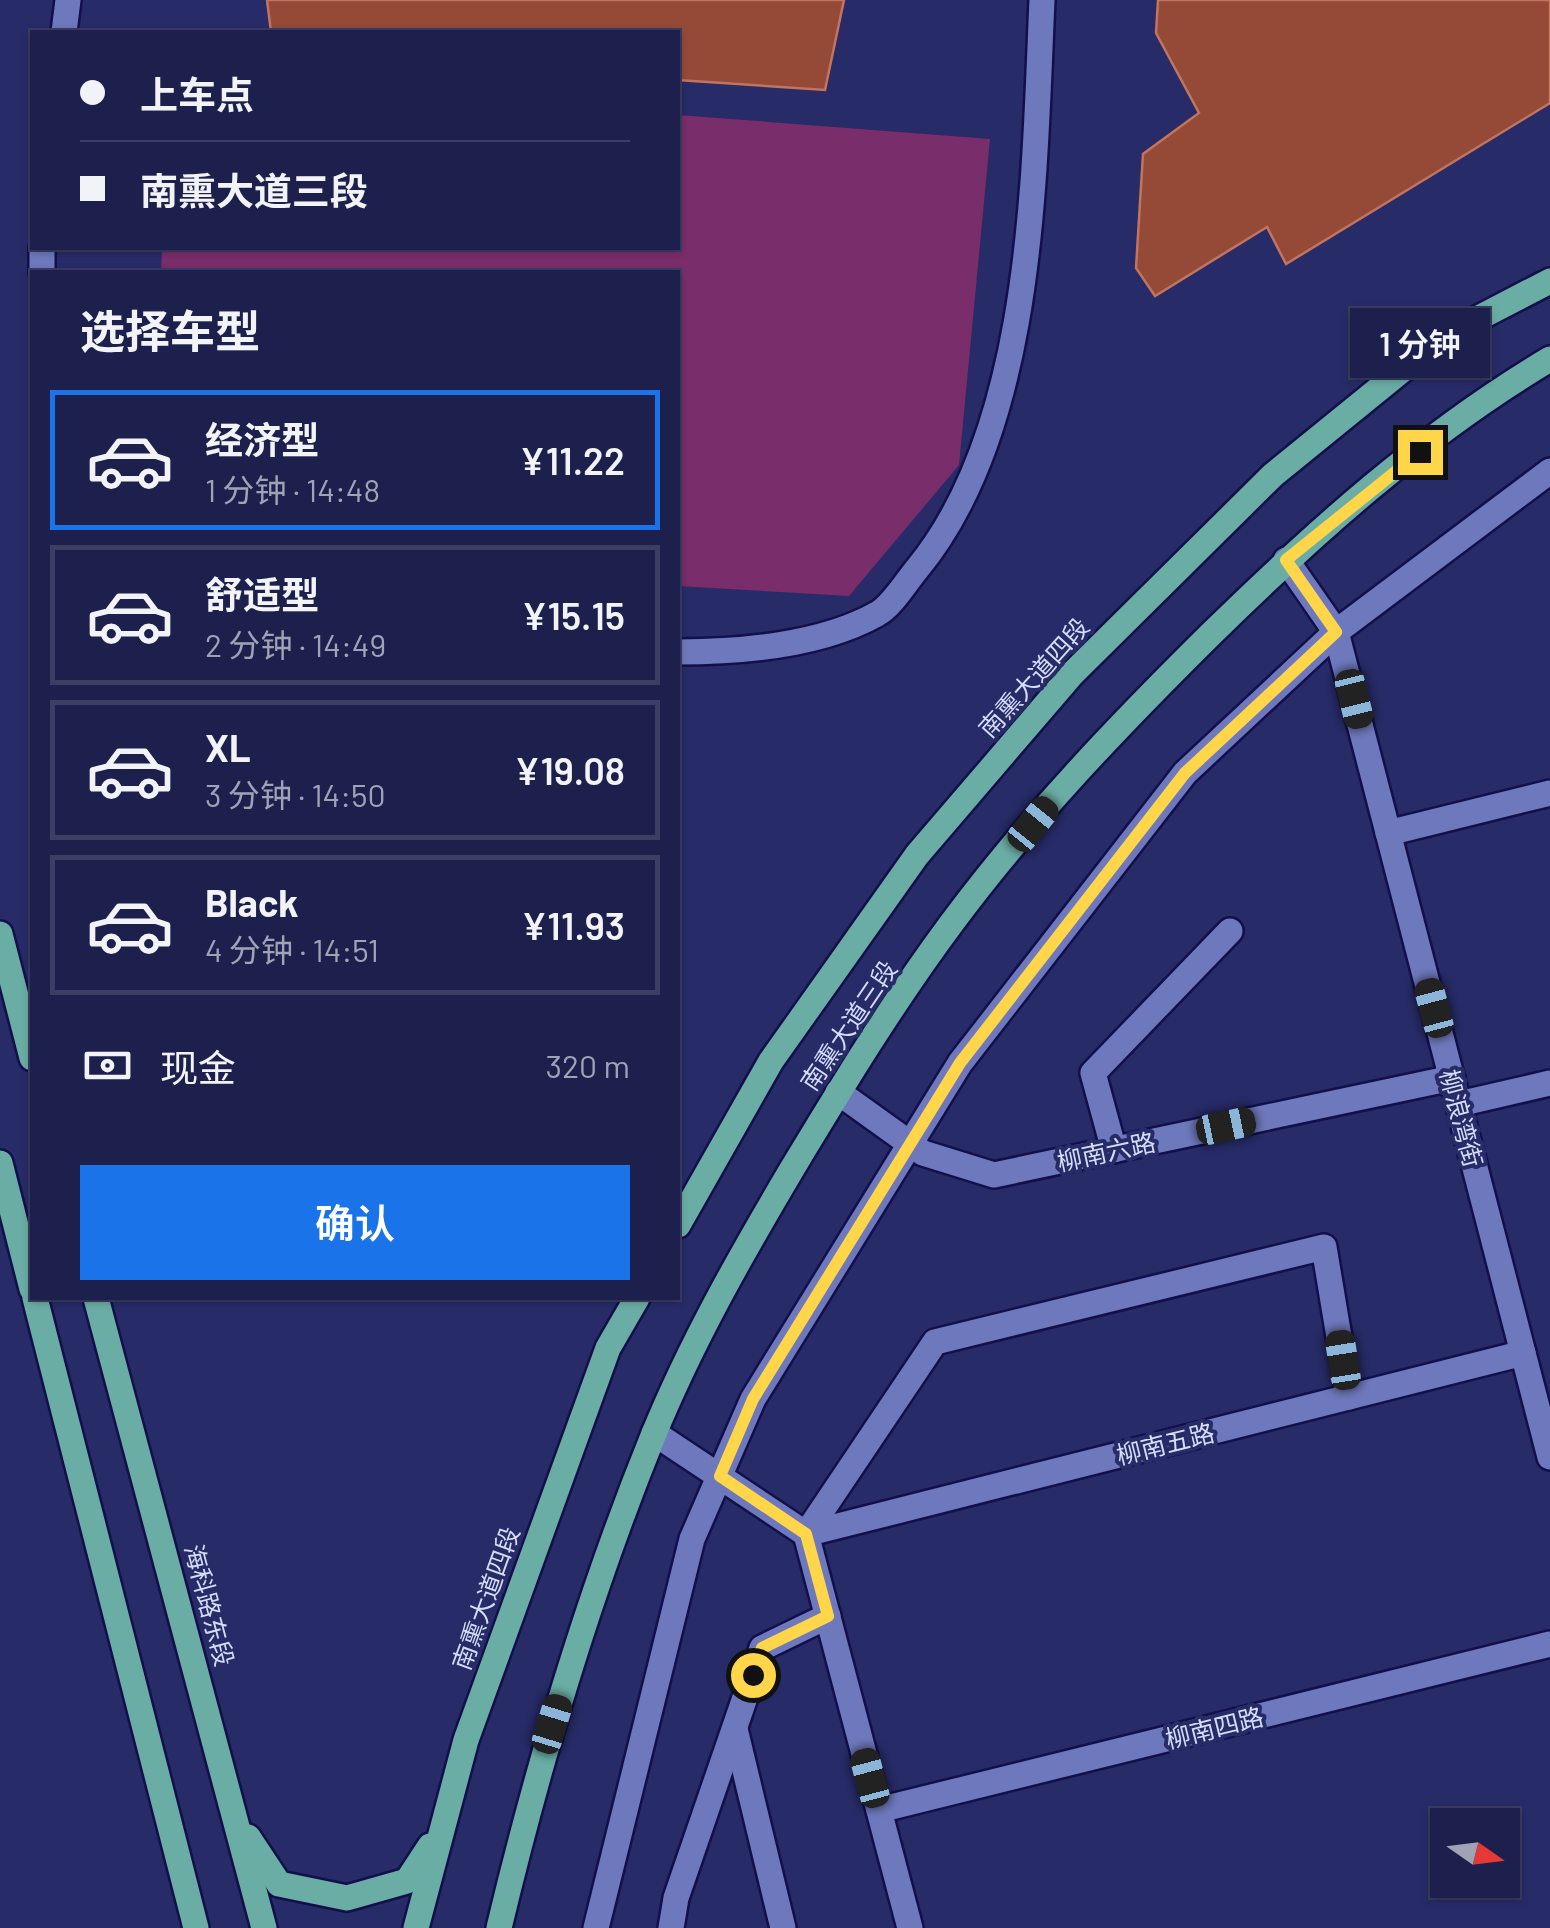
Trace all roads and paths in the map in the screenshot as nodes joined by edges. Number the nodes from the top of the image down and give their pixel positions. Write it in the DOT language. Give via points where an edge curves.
graph roads {
  1 [pos="68,0"];
  2 [pos="1042,0"];
  3 [pos="64,30"];
  4 [pos="1550,281"];
  5 [pos="1550,359"];
  6 [pos="1550,471"];
  7 [pos="1286,560"];
  8 [pos="1336,632"];
  9 [pos="680,652"];
  10 [pos="1550,793"];
  11 [pos="1388,832"];
  12 [pos="1230,931"];
  13 [pos="0,934"];
  14 [pos="30,1050"];
  15 [pos="1452,1078"];
  16 [pos="1550,1083"];
  17 [pos="838,1092"];
  18 [pos="1459,1104"];
  19 [pos="910,1144"];
  20 [pos="1114,1150"];
  21 [pos="0,1162"];
  22 [pos="680,1221"];
  23 [pos="30,1282"];
  24 [pos="35,1300"];
  25 [pos="97,1300"];
  26 [pos="636,1300"];
  27 [pos="1523,1353"];
  28 [pos="1541,1385"];
  29 [pos="1349,1397"];
  30 [pos="654,1433"];
  31 [pos="1550,1457"];
  32 [pos="720,1476"];
  33 [pos="806,1534"];
  34 [pos="828,1616"];
  35 [pos="1550,1644"];
  36 [pos="734,1728"];
  37 [pos="878,1810"];
  38 [pos="236,1820"];
  39 [pos="442,1829"];
  40 [pos="196,1928"];
  41 [pos="264,1928"];
  42 [pos="416,1928"];
  43 [pos="499,1928"];
  44 [pos="596,1928"];
  45 [pos="671,1928"];
  46 [pos="783,1928"];
  47 [pos="910,1928"];
  1 -- 3 [label="street"];
  2 -- 9 [label="street" via="1031,232 991,434 945,535 880,614 776,648"];
  4 -- 22 [label="main road, 南熏大道四段" via="1444,336 1273,475 1072,674 916,854 770,1060"];
  5 -- 7 [label="main road, 南熏大道三段" via="1504,386"];
  6 -- 8 [label="street"];
  7 -- 8 [label="street, 柳浪湾街"];
  7 -- 17 [label="main road, 南熏大道三段" via="1054,799 951,924"];
  8 -- 11 [label="street, 柳浪湾街"];
  8 -- 19 [label="street" via="1185,773 960,1063"];
  10 -- 11 [label="street"];
  11 -- 15 [label="street, 柳浪湾街"];
  12 -- 20 [label="street" via="1093,1073"];
  13 -- 14 [label="main road"];
  15 -- 18 [label="street, 柳浪湾街"];
  15 -- 20 [label="street, 柳南六路"];
  16 -- 18 [label="street"];
  17 -- 19 [label="street, 柳南六路"];
  17 -- 30 [label="main road, 南熏大道三段" via="727,1278"];
  18 -- 27 [label="street, 柳浪湾街"];
  19 -- 20 [label="street, 柳南六路" via="994,1175"];
  19 -- 32 [label="street" via="753,1399"];
  21 -- 23 [label="main road"];
  24 -- 40 [label="main road"];
  25 -- 38 [label="main road, 海科路东段"];
  26 -- 39 [label="main road, 南熏大道四段" via="608,1348 466,1740"];
  27 -- 28 [label="street, 柳浪湾街"];
  27 -- 29 [label="street, 柳南五路"];
  28 -- 31 [label="street, 柳浪湾街"];
  29 -- 33 [label="street, 柳南五路"];
  29 -- 33 [label="street" via="1324,1247 934,1342"];
  30 -- 32 [label="street"];
  30 -- 43 [label="main road, 南熏大道三段" via="575,1650"];
  32 -- 33 [label="street"];
  32 -- 44 [label="street" via="692,1539"];
  33 -- 34 [label="street"];
  34 -- 36 [label="street" via="762,1648"];
  34 -- 37 [label="street"];
  35 -- 37 [label="street, 柳南四路"];
  36 -- 45 [label="street"];
  36 -- 46 [label="street"];
  37 -- 47 [label="street"];
  38 -- 39 [label="main road" via="279,1884 347,1898 407,1881"];
  38 -- 41 [label="main road, 海科路东段"];
  39 -- 42 [label="main road, 南熏大道四段"];
}
